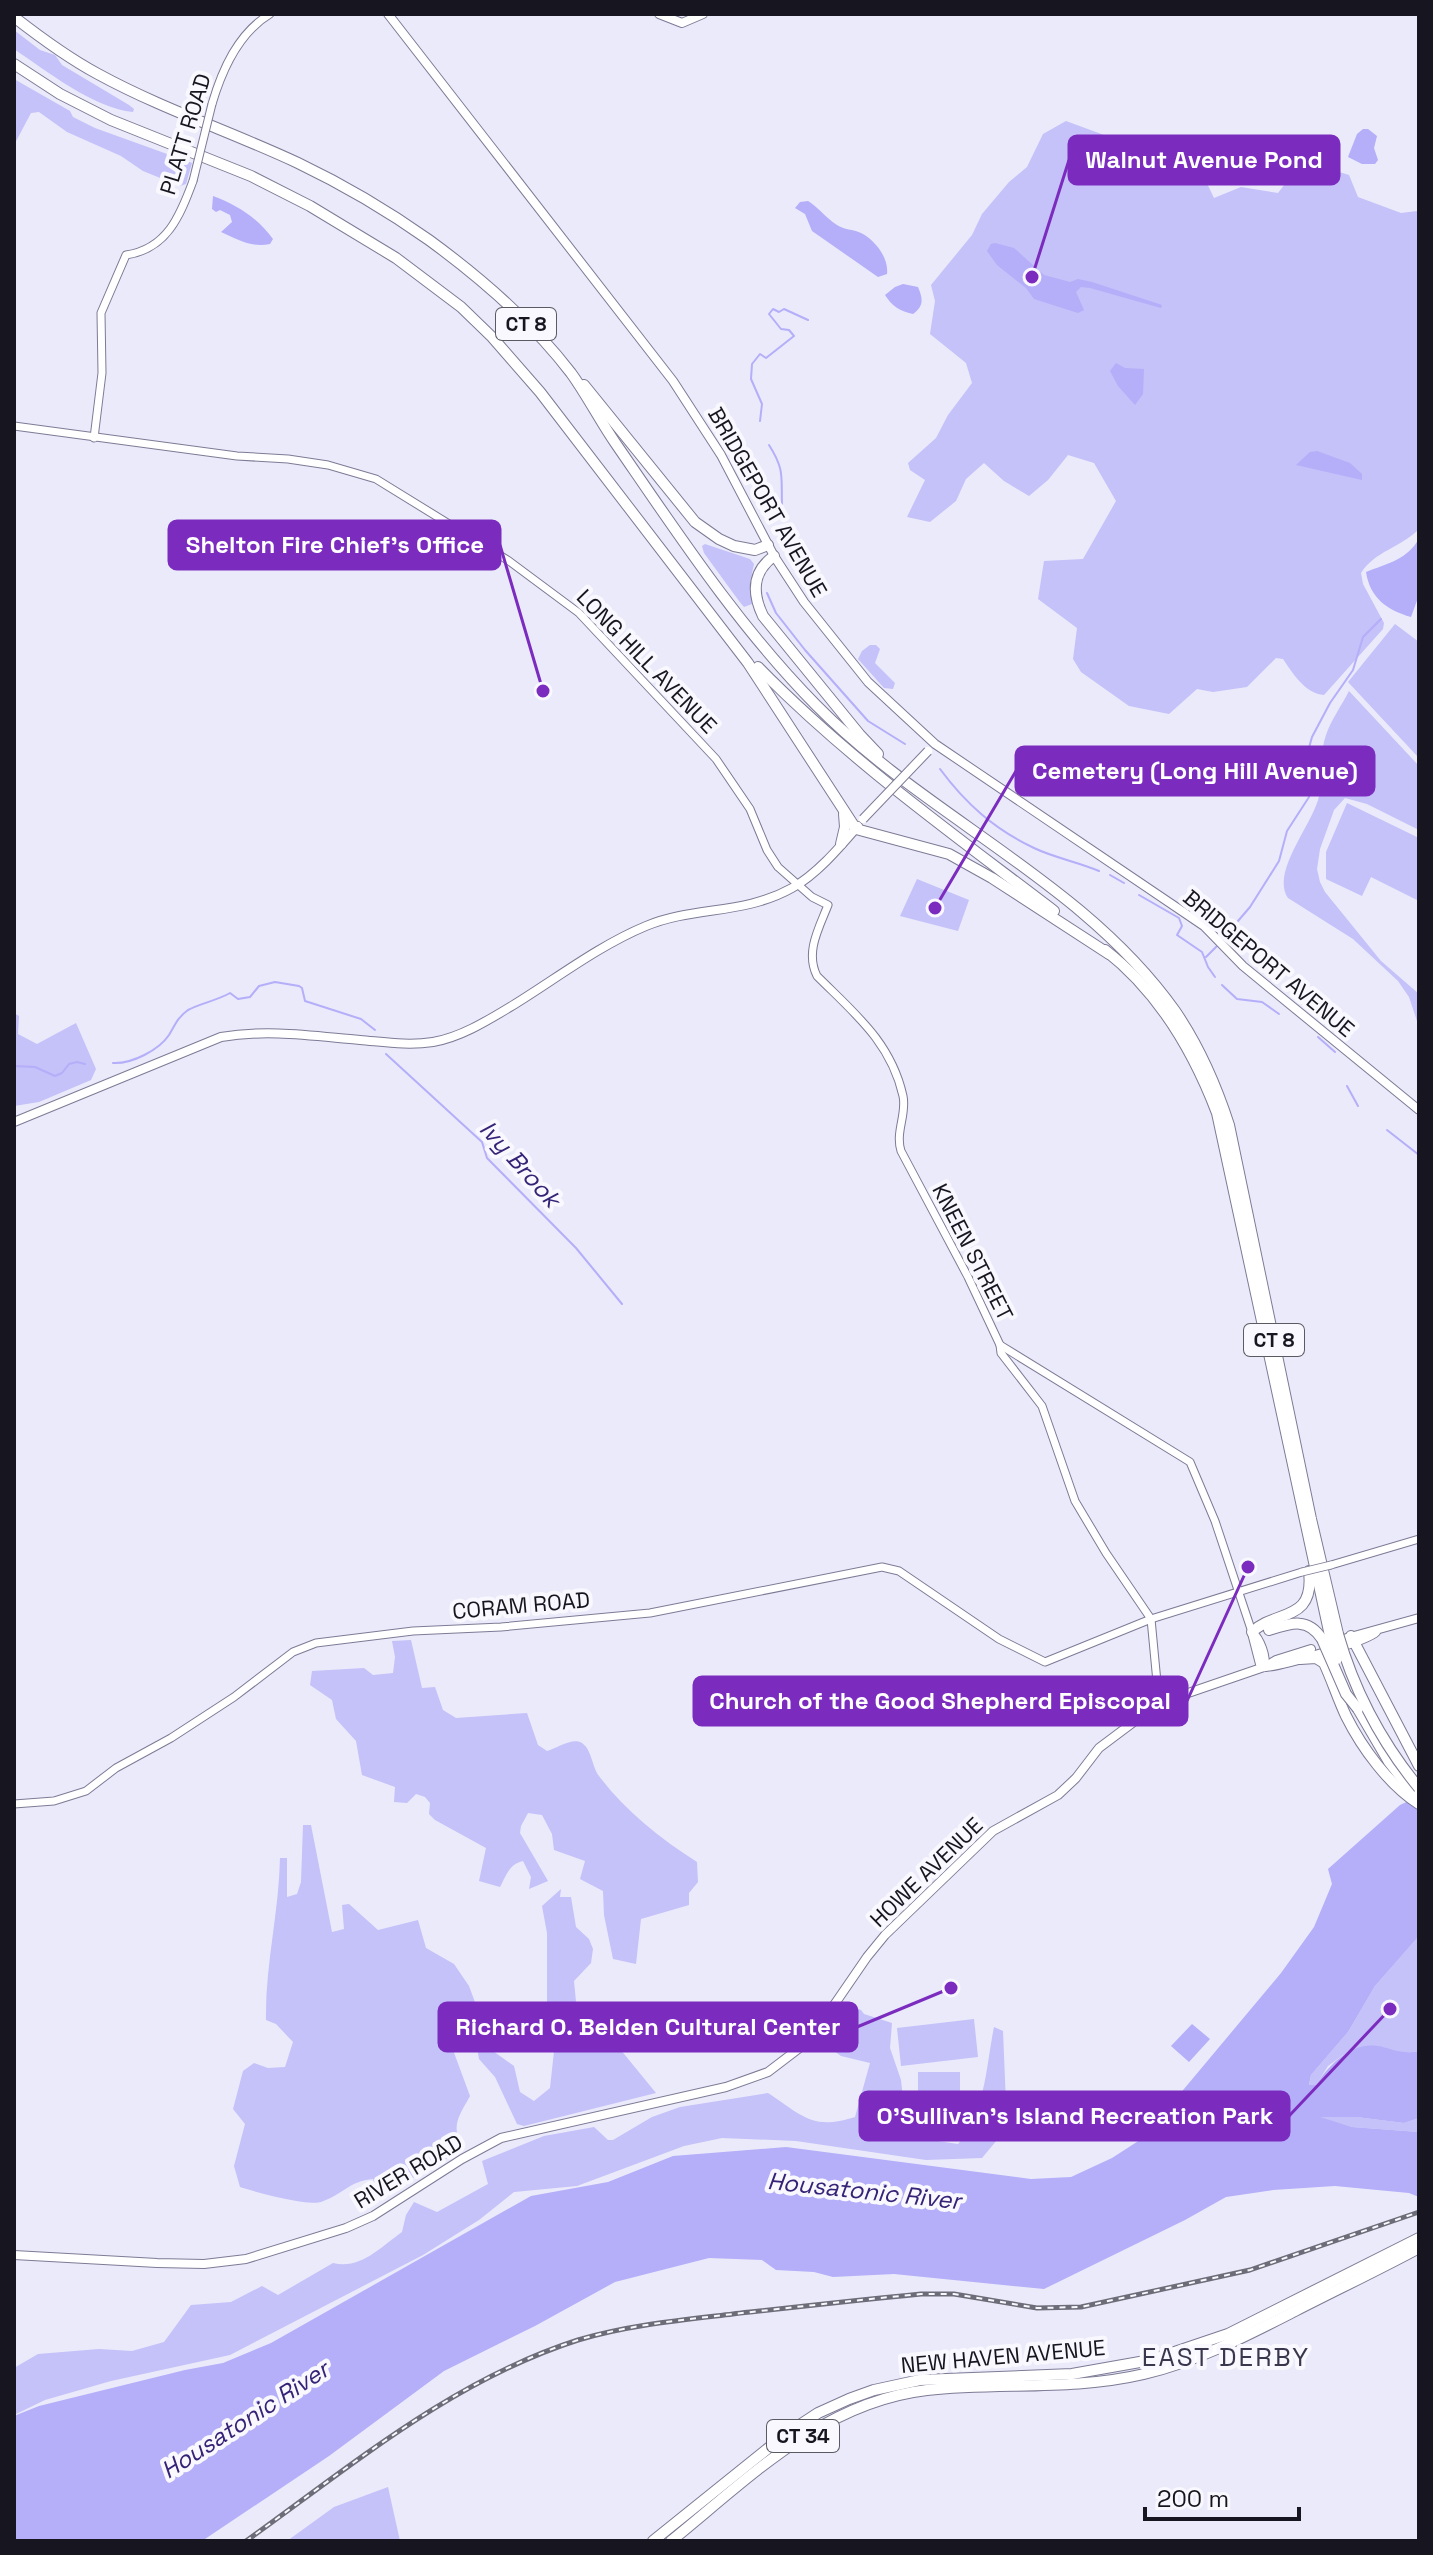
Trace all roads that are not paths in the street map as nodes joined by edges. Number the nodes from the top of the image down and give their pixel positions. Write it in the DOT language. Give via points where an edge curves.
graph roads {
  1 [pos="270,14"];
  2 [pos="388,14"];
  3 [pos="659,14"];
  4 [pos="703,14"];
  5 [pos="14,17"];
  6 [pos="14,64"];
  7 [pos="573,376"];
  8 [pos="14,426"];
  9 [pos="94,438"];
  10 [pos="768,545"];
  11 [pos="774,556"];
  12 [pos="718,625"];
  13 [pos="932,747"];
  14 [pos="909,783"];
  15 [pos="842,808"];
  16 [pos="856,829"];
  17 [pos="841,844"];
  18 [pos="797,885"];
  19 [pos="828,905"];
  20 [pos="1109,954"];
  21 [pos="1184,1034"];
  22 [pos="1195,1053"];
  23 [pos="1419,1110"];
  24 [pos="14,1122"];
  25 [pos="1000,1345"];
  26 [pos="1303,1521"];
  27 [pos="1419,1539"];
  28 [pos="1238,1593"];
  29 [pos="1419,1618"];
  30 [pos="1151,1619"];
  31 [pos="1252,1632"];
  32 [pos="1330,1636"];
  33 [pos="1354,1639"];
  34 [pos="1300,1659"];
  35 [pos="1264,1667"];
  36 [pos="1159,1703"];
  37 [pos="1419,1766"];
  38 [pos="1419,1788"];
  39 [pos="1419,1802"];
  40 [pos="14,1804"];
  41 [pos="768,2072"];
  42 [pos="1419,2238"];
  43 [pos="1419,2248"];
  44 [pos="14,2255"];
  45 [pos="1385,2261"];
  46 [pos="962,2383"];
  47 [pos="653,2541"];
  48 [pos="671,2541"];
  1 -- 9 [label="street, PLATT ROAD, bridge" via="235,49 220,79 193,181 170,229 150,248 126,255 105,300"];
  2 -- 10 [label="main road, BRIDGEPORT AVENUE" via="673,381 721,455"];
  3 -- 4 [label="main road" via="682,23"];
  5 -- 7 [label="highway, CT 8" via="96,73 296,162 384,210 480,280"];
  6 -- 12 [label="highway, CT 8" via="111,120 251,176 310,206 441,290 532,383"];
  7 -- 10 [label="highway" via="695,522 734,546 755,550"];
  7 -- 14 [label="highway, CT 8" via="684,544 783,671 858,745"];
  8 -- 9 [label="street, LONG HILL AVENUE"];
  9 -- 18 [label="street, LONG HILL AVENUE" via="328,465 376,479 489,548 579,613 716,759 750,809 767,850"];
  10 -- 11 [label="main road, BRIDGEPORT AVENUE"];
  11 -- 13 [label="main road, BRIDGEPORT AVENUE" via="848,659"];
  11 -- 14 [label="highway" via="755,585 763,616 860,735"];
  12 -- 15 [label="highway"];
  12 -- 20 [label="highway, CT 8" via="788,699 866,767"];
  13 -- 16 [label="main road, bridge"];
  13 -- 23 [label="main road, BRIDGEPORT AVENUE" via="1204,926 1243,966"];
  14 -- 21 [label="highway, CT 8" via="1049,887 1120,948 1151,981"];
  15 -- 16 [label="highway"];
  15 -- 17 [label="highway"];
  16 -- 17 [label="main road"];
  16 -- 20 [label="highway" via="949,854"];
  17 -- 18 [label="main road"];
  18 -- 19 [label="street, LONG HILL AVENUE"];
  18 -- 24 [label="main road" via="758,904 649,925 476,1027 435,1041 389,1043 276,1032 221,1037"];
  19 -- 25 [label="street, KNEEN STREET" via="813,945 813,966 879,1038 903,1096 901,1151"];
  20 -- 21 [label="highway, CT 8"];
  21 -- 22 [label="highway, CT 8"];
  22 -- 26 [label="highway, CT 8" via="1228,1155"];
  22 -- 32 [label="highway, CT 8" via="1217,1090 1229,1125 1311,1519"];
  25 -- 28 [label="street, KNEEN STREET" via="1190,1462"];
  25 -- 30 [label="street" via="1048,1416 1075,1501"];
  26 -- 31 [label="highway" via="1307,1596 1289,1616"];
  26 -- 32 [label="highway, CT 8"];
  27 -- 28 [label="street, bridge"];
  28 -- 30 [label="street"];
  28 -- 31 [label="street, KNEEN STREET"];
  29 -- 33 [label="main road, HOWE AVENUE"];
  30 -- 36 [label="street"];
  30 -- 40 [label="street, CORAM ROAD" via="1045,1662 999,1639 899,1571 882,1567 650,1613 352,1637 293,1652 234,1697 86,1791 54,1801"];
  31 -- 32 [label="highway" via="1301,1623"];
  31 -- 35 [label="main road, KNEEN STREET"];
  32 -- 38 [label="highway, CT 8, bridge" via="1393,1754"];
  32 -- 39 [label="highway, bridge" via="1346,1694"];
  33 -- 34 [label="main road, HOWE AVENUE"];
  33 -- 35 [label="main road, HOWE AVENUE"];
  33 -- 37 [label="highway"];
  34 -- 35 [label="main road, HOWE AVENUE"];
  34 -- 39 [label="highway" via="1324,1663 1359,1738 1404,1794"];
  35 -- 36 [label="main road, HOWE AVENUE"];
  36 -- 41 [label="main road, HOWE AVENUE" via="1099,1748 1058,1795 993,1831 969,1853 885,1935 810,2040"];
  41 -- 44 [label="main road, RIVER ROAD" via="726,2087 501,2138 373,2216 246,2259 204,2264"];
  42 -- 45 [label="highway, CT 34"];
  43 -- 45 [label="highway, CT 34"];
  45 -- 46 [label="highway, NEW HAVEN AVENUE / CT 34" via="1179,2352 1072,2374"];
  46 -- 47 [label="highway, NEW HAVEN AVENUE / CT 34" via="895,2384 825,2409"];
  46 -- 48 [label="highway, NEW HAVEN AVENUE / CT 34" via="886,2398 823,2423"];
}
